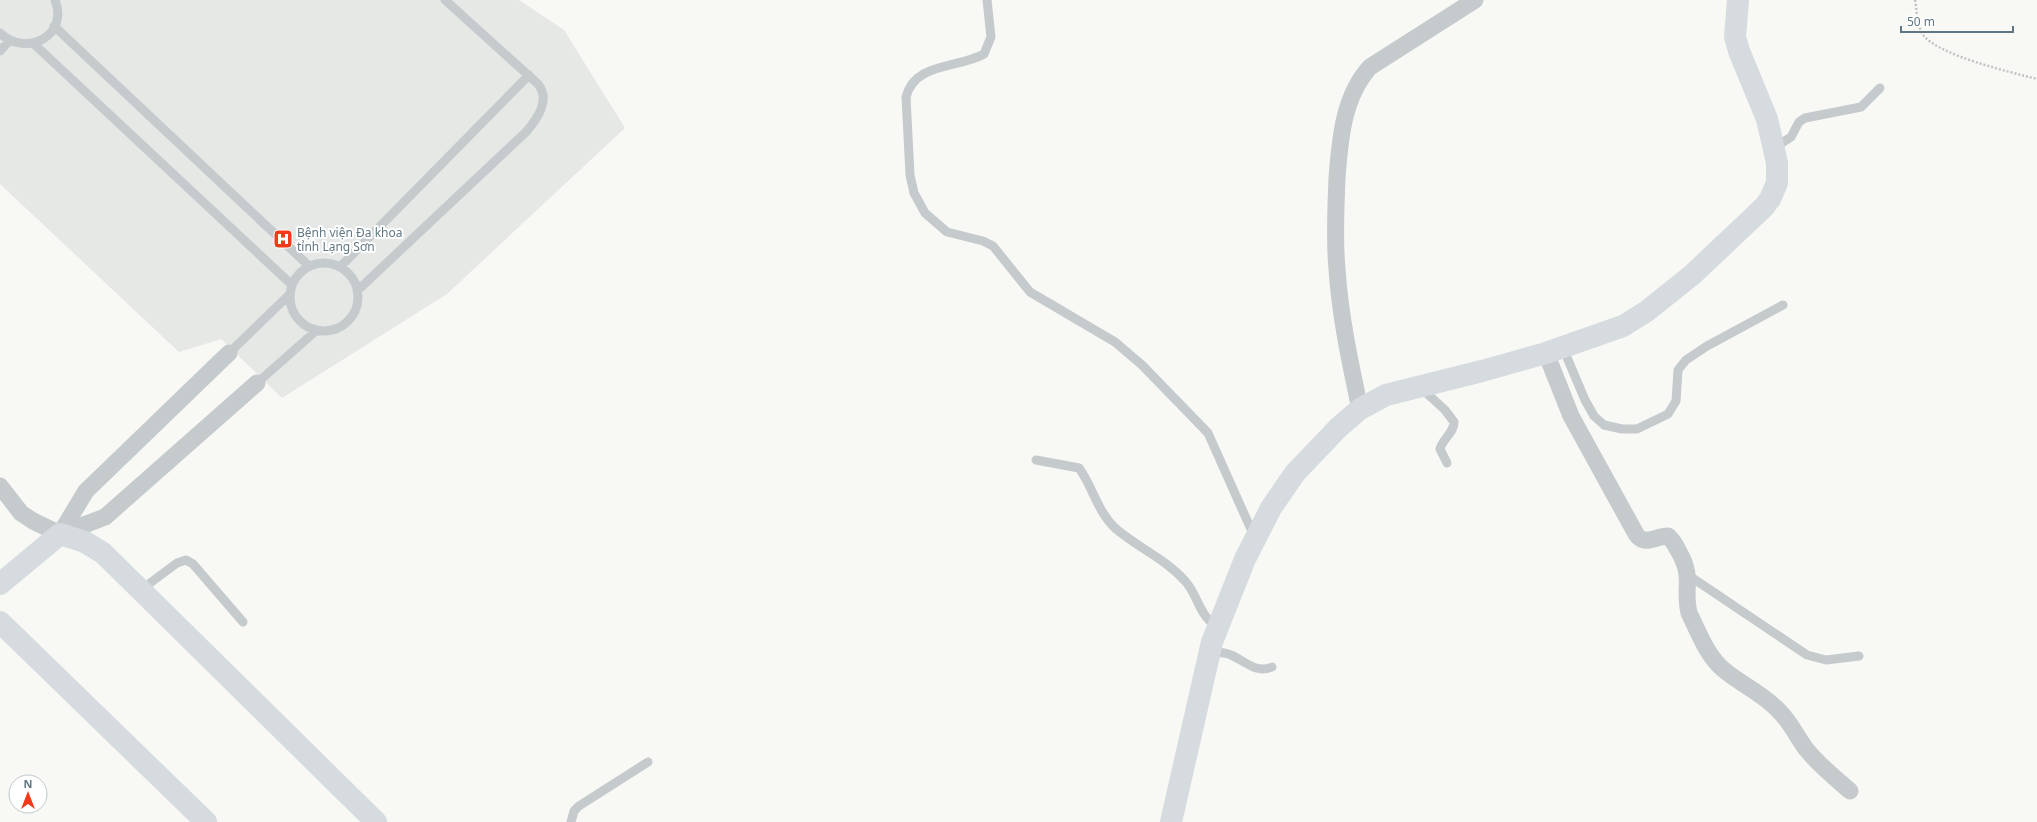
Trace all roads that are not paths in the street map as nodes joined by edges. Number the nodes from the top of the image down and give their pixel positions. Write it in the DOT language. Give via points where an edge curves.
graph roads {
  1 [pos="55,0"];
  2 [pos="445,0"];
  3 [pos="987,0"];
  4 [pos="1475,0"];
  5 [pos="1738,0"];
  6 [pos="54,26"];
  7 [pos="0,33"];
  8 [pos="9,41"];
  9 [pos="34,44"];
  10 [pos="0,51"];
  11 [pos="528,75"];
  12 [pos="1880,88"];
  13 [pos="1774,148"];
  14 [pos="309,266"];
  15 [pos="340,267"];
  16 [pos="292,285"];
  17 [pos="358,290"];
  18 [pos="289,295"];
  19 [pos="1783,305"];
  20 [pos="316,330"];
  21 [pos="1554,351"];
  22 [pos="229,353"];
  23 [pos="257,383"];
  24 [pos="1419,386"];
  25 [pos="1360,409"];
  26 [pos="1036,460"];
  27 [pos="1447,463"];
  28 [pos="0,486"];
  29 [pos="60,534"];
  30 [pos="1255,537"];
  31 [pos="1688,576"];
  32 [pos="0,584"];
  33 [pos="142,589"];
  34 [pos="0,622"];
  35 [pos="243,622"];
  36 [pos="1216,627"];
  37 [pos="1209,652"];
  38 [pos="1859,656"];
  39 [pos="1272,667"];
  40 [pos="648,762"];
  41 [pos="1850,791"];
  42 [pos="206,822"];
  43 [pos="376,822"];
  44 [pos="571,822"];
  45 [pos="1171,822"];
  1 -- 6 [label="lane" via="57,10"];
  2 -- 11 [label="lane"];
  3 -- 30 [label="lane" via="991,37 984,54 920,75 908,89 906,98 910,175 918,203 936,224 947,232 993,246 1030,292 1115,342 1142,364 1208,433"];
  4 -- 25 [label="street" via="1370,67 1347,106 1338,165 1336,268"];
  5 -- 13 [label="main road" via="1735,37 1767,119"];
  6 -- 9 [label="lane" via="46,37"];
  6 -- 14 [label="lane"];
  7 -- 8 [label="lane"];
  8 -- 9 [label="lane"];
  8 -- 10 [label="lane"];
  9 -- 16 [label="lane"];
  11 -- 15 [label="lane"];
  11 -- 17 [label="lane" via="544,94 540,111 532,126"];
  12 -- 13 [label="lane" via="1861,107 1805,118 1799,122 1791,137"];
  13 -- 21 [label="main road" via="1778,175 1774,191 1764,207 1692,275 1647,311 1611,331"];
  14 -- 15 [label="lane" via="325,262"];
  14 -- 16 [label="lane"];
  15 -- 17 [label="lane" via="348,273"];
  16 -- 18 [label="lane"];
  17 -- 20 [label="lane" via="356,309 351,318 336,329"];
  18 -- 20 [label="lane" via="294,313 300,321"];
  18 -- 22 [label="lane"];
  19 -- 21 [label="lane" via="1686,360 1678,370 1676,401 1668,414 1637,428 1604,425 1594,416"];
  20 -- 23 [label="lane"];
  21 -- 24 [label="main road" via="1482,372"];
  21 -- 31 [label="street" via="1571,416 1636,534 1645,542 1663,536 1672,540 1687,567"];
  22 -- 29 [label="street" via="86,491"];
  23 -- 29 [label="street" via="105,517"];
  24 -- 25 [label="main road" via="1386,394"];
  24 -- 27 [label="lane" via="1454,422 1454,428 1440,449"];
  25 -- 30 [label="main road" via="1295,473"];
  26 -- 36 [label="lane" via="1079,468 1108,520 1176,572 1195,594 1204,617"];
  28 -- 29 [label="street" via="21,513"];
  29 -- 32 [label="main road"];
  29 -- 33 [label="main road" via="85,542 103,553"];
  30 -- 36 [label="main road"];
  31 -- 38 [label="lane" via="1807,655 1826,660"];
  31 -- 41 [label="street" via="1689,613 1712,658 1725,671 1779,710 1816,761"];
  33 -- 35 [label="lane" via="177,563 186,560 218,591"];
  33 -- 43 [label="main road"];
  34 -- 42 [label="main road"];
  36 -- 37 [label="main road"];
  37 -- 39 [label="lane" via="1226,653 1261,669"];
  37 -- 45 [label="main road"];
  40 -- 44 [label="lane" via="579,806 574,811"];
}
